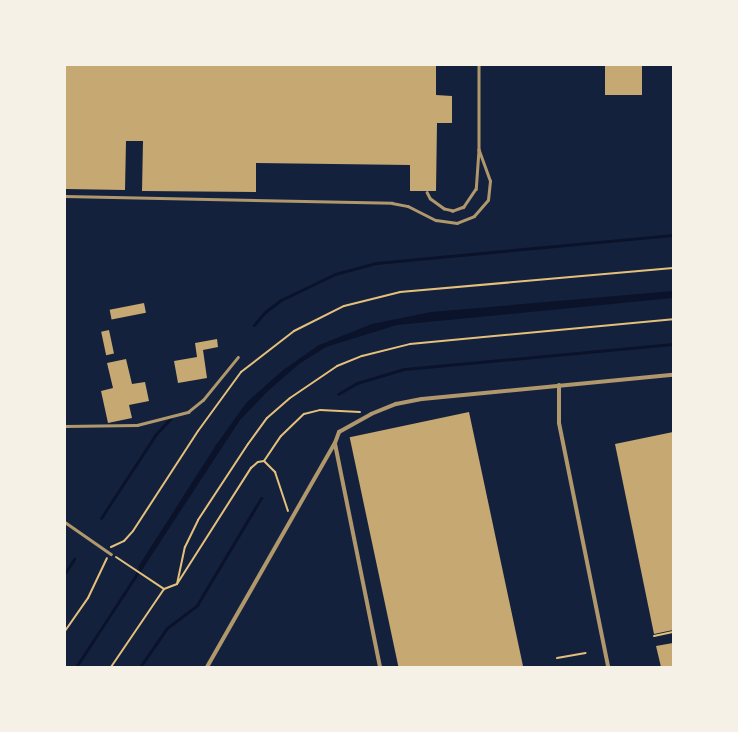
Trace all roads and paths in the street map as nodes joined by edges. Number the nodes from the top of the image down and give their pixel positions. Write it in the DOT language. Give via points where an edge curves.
graph roads {
  1 [pos="479,65"];
  2 [pos="479,150"];
  3 [pos="428,193"];
  4 [pos="65,196"];
  5 [pos="673,268"];
  6 [pos="673,319"];
  7 [pos="238,357"];
  8 [pos="673,375"];
  9 [pos="559,385"];
  10 [pos="371,414"];
  11 [pos="65,426"];
  12 [pos="335,443"];
  13 [pos="264,460"];
  14 [pos="292,521"];
  15 [pos="65,522"];
  16 [pos="108,551"];
  17 [pos="111,554"];
  18 [pos="177,584"];
  19 [pos="164,589"];
  20 [pos="65,632"];
  21 [pos="673,632"];
  22 [pos="654,636"];
  23 [pos="586,653"];
  24 [pos="557,658"];
  25 [pos="111,667"];
  26 [pos="207,667"];
  27 [pos="380,667"];
  28 [pos="608,667"];
  1 -- 2 [label="lane"];
  2 -- 3 [label="lane" via="476,189 464,207 453,211 444,209 430,200"];
  2 -- 4 [label="lane" via="490,181 488,200 474,216 457,223 436,220 408,206 392,203"];
  5 -- 16 [label="path" via="400,292 344,306 294,331 241,372 198,431 133,531 124,541"];
  6 -- 18 [label="path" via="410,344 362,356 338,366 290,398 267,418 198,520 185,547"];
  7 -- 11 [label="lane" via="203,400 188,412 137,425"];
  8 -- 9 [label="street"];
  9 -- 10 [label="street" via="422,399 396,404"];
  9 -- 28 [label="street" via="559,423"];
  10 -- 12 [label="street" via="342,429"];
  10 -- 13 [label="path" via="320,410 304,414 276,442"];
  12 -- 14 [label="street"];
  12 -- 27 [label="street"];
  13 -- 14 [label="path" via="275,472"];
  13 -- 18 [label="path" via="251,468"];
  14 -- 26 [label="street"];
  15 -- 16 [label="lane"];
  16 -- 17 [label="lane"];
  16 -- 20 [label="path" via="88,598"];
  17 -- 19 [label="path"];
  18 -- 19 [label="path"];
  19 -- 25 [label="path"];
  21 -- 22 [label="path"];
  23 -- 24 [label="path"];
}
